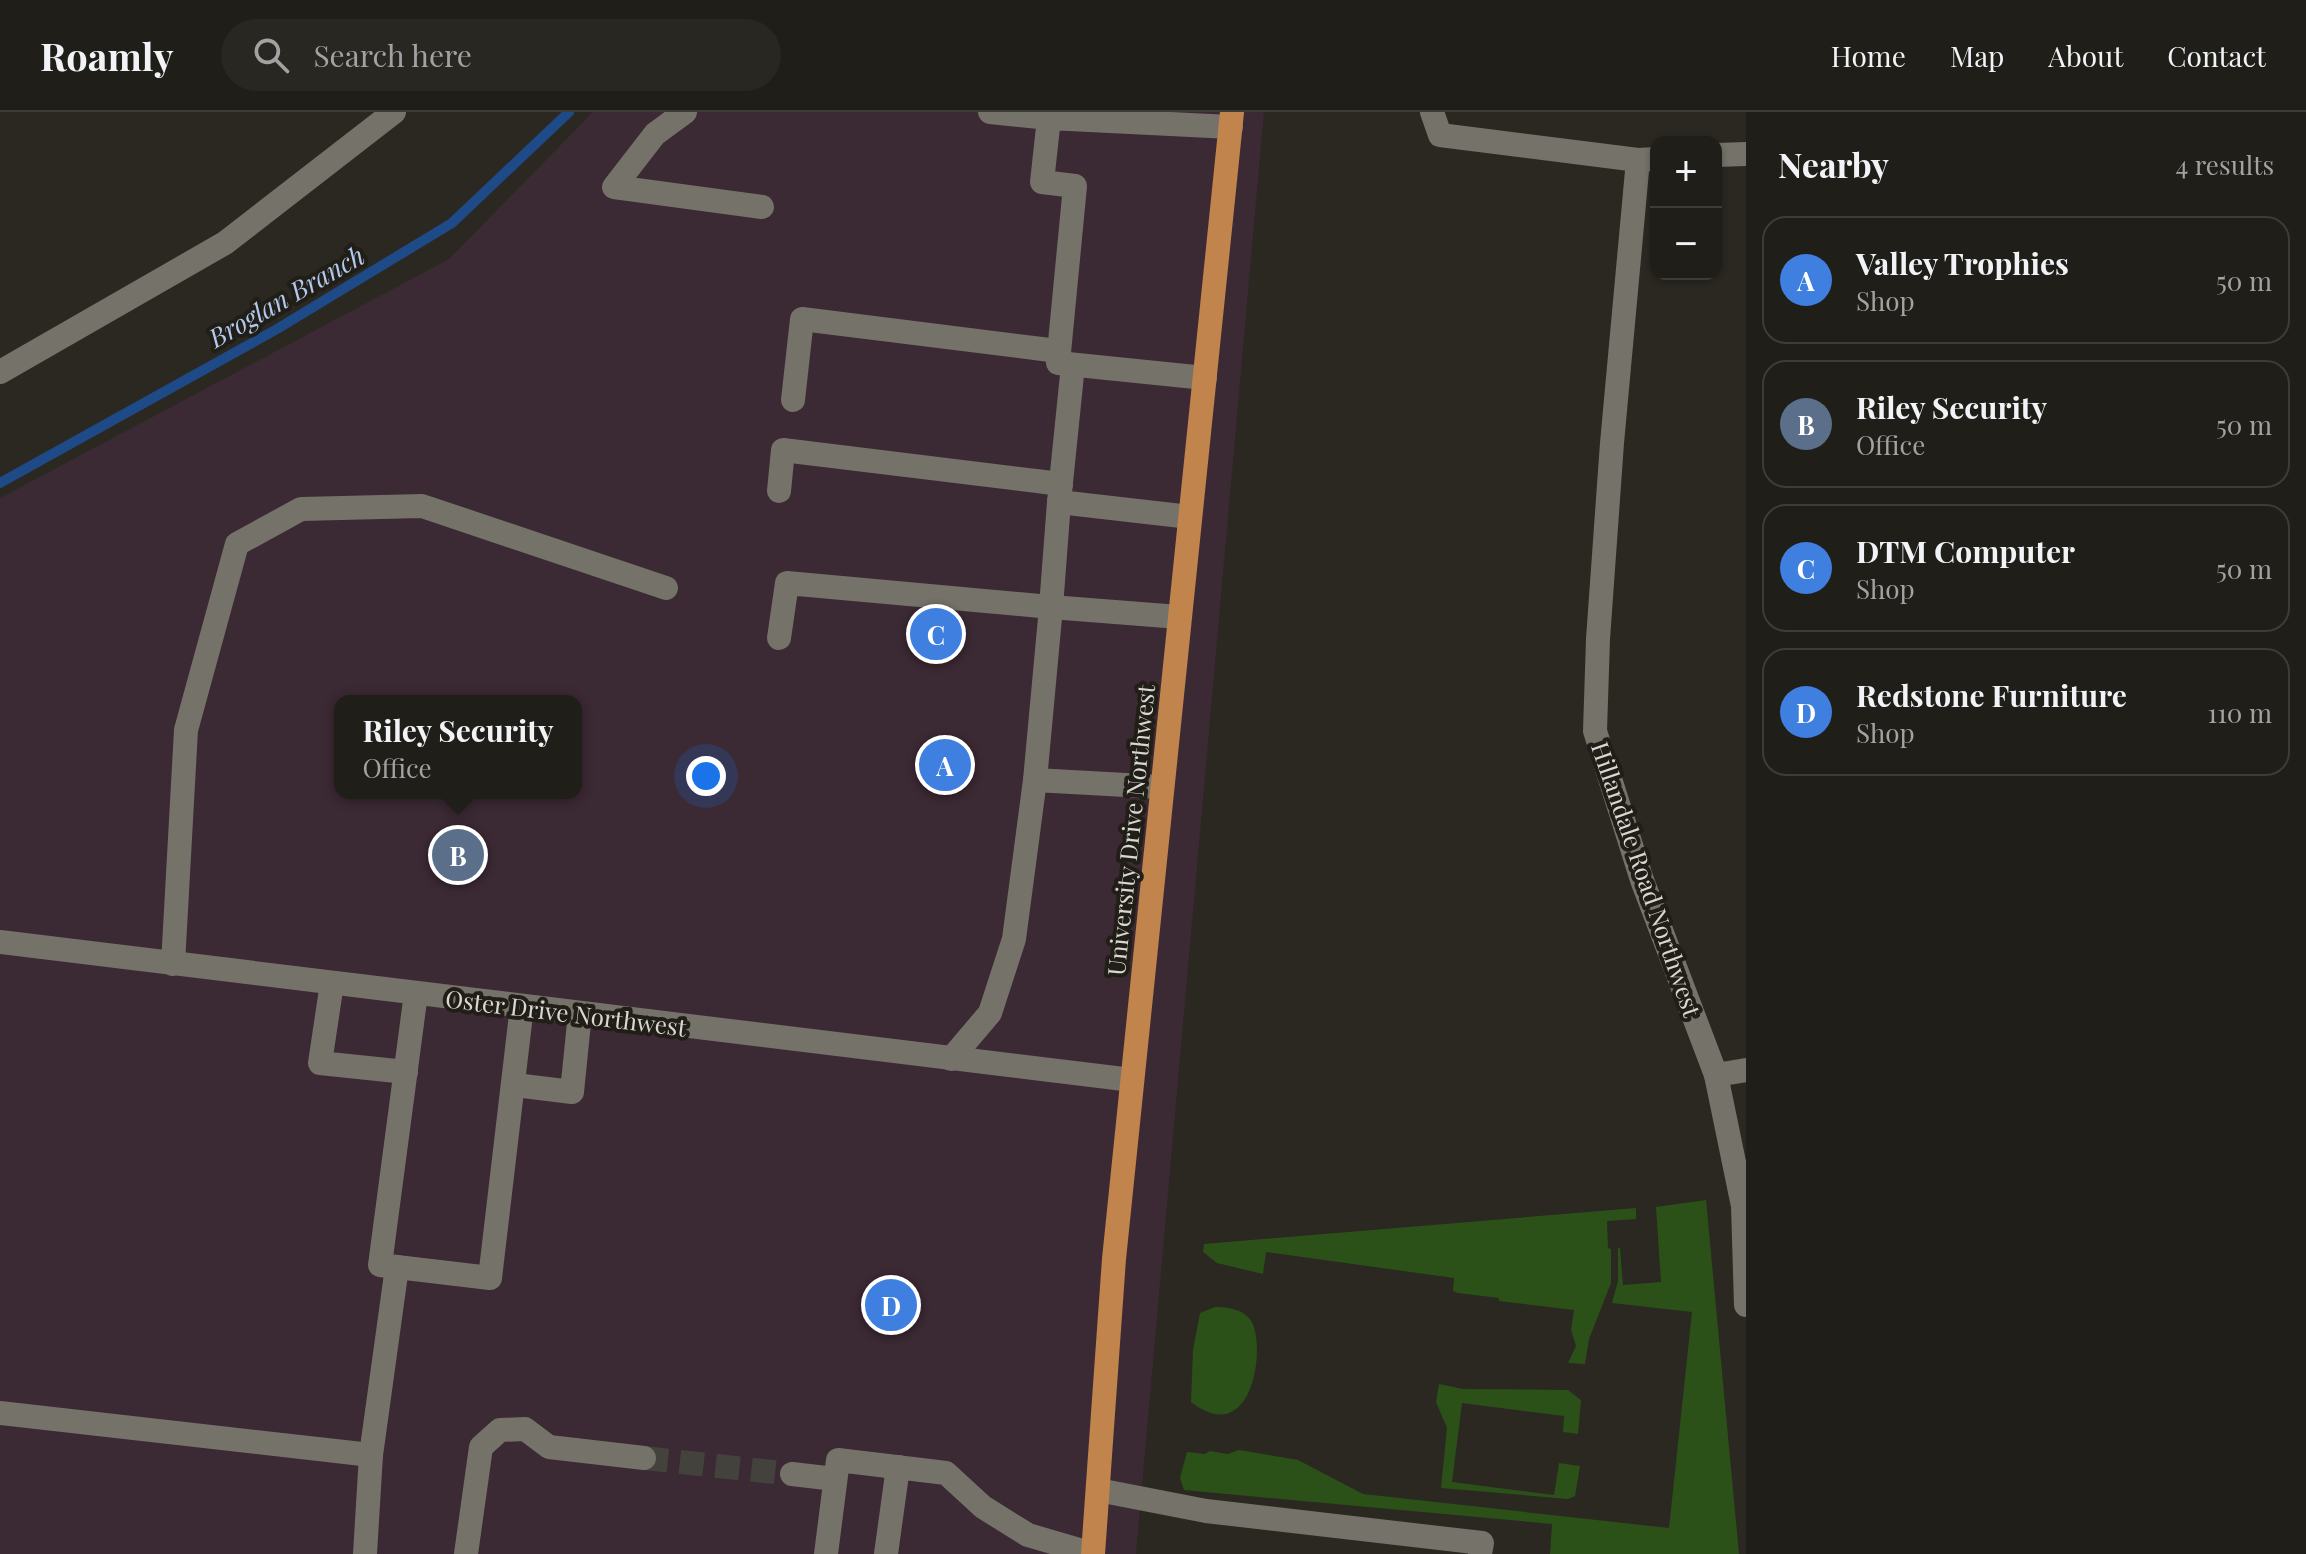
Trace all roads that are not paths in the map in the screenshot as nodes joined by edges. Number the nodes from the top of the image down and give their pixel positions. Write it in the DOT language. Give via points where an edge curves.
graph roads {
  1 [pos="394,112"];
  2 [pos="685,112"];
  3 [pos="990,112"];
  4 [pos="1432,112"];
  5 [pos="1080,116"];
  6 [pos="1049,118"];
  7 [pos="1231,120"];
  8 [pos="1746,154"];
  9 [pos="1722,155"];
  10 [pos="1647,160"];
  11 [pos="762,207"];
  12 [pos="1065,358"];
  13 [pos="0,372"];
  14 [pos="1205,378"];
  15 [pos="793,400"];
  16 [pos="779,491"];
  17 [pos="1060,493"];
  18 [pos="1190,517"];
  19 [pos="666,588"];
  20 [pos="1051,607"];
  21 [pos="1179,617"];
  22 [pos="779,638"];
  23 [pos="1035,780"];
  24 [pos="1162,787"];
  25 [pos="0,942"];
  26 [pos="173,964"];
  27 [pos="332,983"];
  28 [pos="416,993"];
  29 [pos="522,1006"];
  30 [pos="580,1013"];
  31 [pos="951,1059"];
  32 [pos="1746,1070"];
  33 [pos="406,1072"];
  34 [pos="1716,1075"];
  35 [pos="1132,1080"];
  36 [pos="515,1085"];
  37 [pos="397,1267"];
  38 [pos="1746,1305"];
  39 [pos="0,1413"];
  40 [pos="371,1455"];
  41 [pos="644,1458"];
  42 [pos="898,1467"];
  43 [pos="792,1474"];
  44 [pos="835,1479"];
  45 [pos="1098,1490"];
  46 [pos="365,1554"];
  47 [pos="466,1554"];
  48 [pos="826,1554"];
  49 [pos="886,1554"];
  50 [pos="1093,1554"];
  51 [pos="1480,1554"];
  1 -- 13 [label="street" via="225,243"];
  2 -- 11 [label="street" via="655,134 614,187"];
  3 -- 6 [label="street"];
  4 -- 10 [label="street" via="1440,135"];
  5 -- 6 [label="street"];
  5 -- 7 [label="street"];
  6 -- 12 [label="street" via="1042,182 1075,186"];
  7 -- 14 [label="highway, University Drive Northwest"];
  8 -- 9 [label="street"];
  10 -- 34 [label="street, Hillandale Road Northwest" via="1612,443 1595,731 1642,880"];
  12 -- 14 [label="street"];
  12 -- 15 [label="street" via="802,319"];
  12 -- 17 [label="street"];
  14 -- 18 [label="highway, University Drive Northwest"];
  16 -- 17 [label="street" via="783,450"];
  17 -- 18 [label="street"];
  17 -- 20 [label="street"];
  18 -- 21 [label="highway, University Drive Northwest"];
  19 -- 26 [label="street" via="422,506 301,509 237,544 186,730"];
  20 -- 21 [label="street"];
  20 -- 22 [label="street" via="787,583"];
  20 -- 23 [label="street"];
  21 -- 24 [label="highway, University Drive Northwest"];
  23 -- 24 [label="street"];
  23 -- 31 [label="street" via="1014,939 990,1013"];
  24 -- 35 [label="highway, University Drive Northwest"];
  25 -- 26 [label="street, Oster Drive Northwest"];
  26 -- 27 [label="street, Oster Drive Northwest"];
  27 -- 28 [label="street, Oster Drive Northwest"];
  27 -- 33 [label="street" via="320,1063"];
  28 -- 29 [label="street, Oster Drive Northwest"];
  28 -- 33 [label="street"];
  29 -- 30 [label="street, Oster Drive Northwest"];
  29 -- 36 [label="street"];
  30 -- 31 [label="street, Oster Drive Northwest"];
  30 -- 36 [label="street" via="572,1092"];
  31 -- 35 [label="street, Oster Drive Northwest"];
  32 -- 34 [label="street"];
  33 -- 37 [label="street" via="380,1265"];
  34 -- 38 [label="street, Hillandale Road Northwest" via="1743,1206"];
  35 -- 45 [label="highway, University Drive Northwest"];
  36 -- 37 [label="street" via="490,1278"];
  37 -- 40 [label="street"];
  39 -- 40 [label="street"];
  40 -- 46 [label="street"];
  41 -- 47 [label="street" via="549,1447 525,1429 500,1430 481,1447"];
  42 -- 44 [label="street" via="838,1460"];
  42 -- 49 [label="street"];
  42 -- 50 [label="street" via="946,1473 983,1507 1028,1535"];
  43 -- 44 [label="street"];
  44 -- 48 [label="street"];
  45 -- 50 [label="highway, University Drive Northwest"];
  45 -- 51 [label="street" via="1206,1511 1482,1543"];
}
